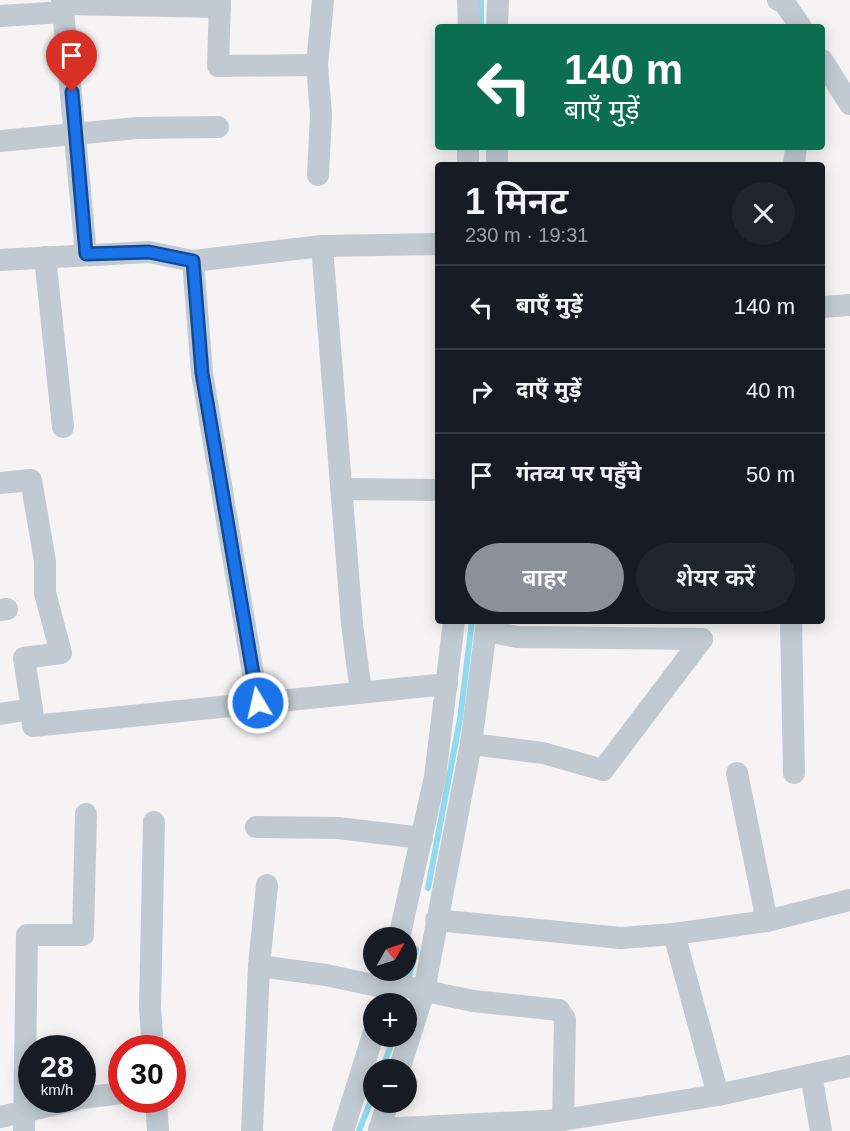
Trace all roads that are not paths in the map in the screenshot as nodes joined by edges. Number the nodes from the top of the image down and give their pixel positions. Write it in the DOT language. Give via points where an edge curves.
graph roads {
  1 [pos="323,0"];
  2 [pos="468,0"];
  3 [pos="498,0"];
  4 [pos="778,0"];
  5 [pos="220,4"];
  6 [pos="63,5"];
  7 [pos="0,16"];
  8 [pos="469,24"];
  9 [pos="497,24"];
  10 [pos="799,24"];
  11 [pos="317,65"];
  12 [pos="825,65"];
  13 [pos="850,104"];
  14 [pos="218,127"];
  15 [pos="76,133"];
  16 [pos="0,141"];
  17 [pos="318,175"];
  18 [pos="435,244"];
  19 [pos="322,246"];
  20 [pos="86,254"];
  21 [pos="45,257"];
  22 [pos="0,260"];
  23 [pos="193,261"];
  24 [pos="850,305"];
  25 [pos="825,307"];
  26 [pos="63,427"];
  27 [pos="0,483"];
  28 [pos="342,489"];
  29 [pos="435,490"];
  30 [pos="454,624"];
  31 [pos="791,624"];
  32 [pos="486,626"];
  33 [pos="447,684"];
  34 [pos="361,692"];
  35 [pos="258,703"];
  36 [pos="32,710"];
  37 [pos="0,714"];
  38 [pos="471,744"];
  39 [pos="737,772"];
  40 [pos="794,772"];
  41 [pos="86,814"];
  42 [pos="154,822"];
  43 [pos="256,827"];
  44 [pos="422,838"];
  45 [pos="267,885"];
  46 [pos="850,901"];
  47 [pos="436,920"];
  48 [pos="767,921"];
  49 [pos="402,927"];
  50 [pos="674,934"];
  51 [pos="259,966"];
  52 [pos="388,986"];
  53 [pos="421,991"];
  54 [pos="152,1035"];
  55 [pos="369,1047"];
  56 [pos="402,1059"];
  57 [pos="850,1066"];
  58 [pos="811,1075"];
  59 [pos="718,1095"];
  60 [pos="43,1113"];
  61 [pos="157,1113"];
  62 [pos="384,1113"];
  63 [pos="0,1117"];
  64 [pos="563,1120"];
  65 [pos="24,1121"];
  66 [pos="379,1130"];
  67 [pos="158,1131"];
  68 [pos="252,1131"];
  69 [pos="343,1131"];
  70 [pos="821,1131"];
  1 -- 11 [label="street"];
  2 -- 8 [label="street"];
  3 -- 9 [label="street"];
  4 -- 10 [label="street" via="783,1"];
  5 -- 6 [label="street"];
  5 -- 11 [label="street" via="218,66"];
  6 -- 7 [label="street"];
  6 -- 15 [label="street"];
  11 -- 17 [label="street" via="321,115"];
  12 -- 13 [label="street"];
  14 -- 15 [label="street"];
  15 -- 16 [label="street"];
  15 -- 20 [label="street"];
  18 -- 19 [label="street"];
  19 -- 23 [label="street"];
  19 -- 28 [label="street"];
  20 -- 21 [label="street"];
  20 -- 23 [label="street" via="149,252"];
  21 -- 22 [label="street"];
  21 -- 26 [label="street"];
  23 -- 35 [label="street" via="202,373"];
  24 -- 25 [label="street"];
  27 -- 36 [label="street" via="31,480 45,561 45,592 61,653 24,658"];
  28 -- 29 [label="street"];
  28 -- 34 [label="street"];
  30 -- 33 [label="street"];
  31 -- 40 [label="street"];
  32 -- 38 [label="street"];
  32 -- 38 [label="street" via="518,637 702,639 603,770 543,753"];
  33 -- 34 [label="street"];
  33 -- 44 [label="street" via="435,777"];
  34 -- 35 [label="street"];
  35 -- 36 [label="street" via="33,726"];
  36 -- 37 [label="street"];
  38 -- 47 [label="street"];
  39 -- 48 [label="street"];
  41 -- 65 [label="street" via="83,935 27,935"];
  42 -- 54 [label="street"];
  43 -- 44 [label="street" via="338,828"];
  44 -- 49 [label="street"];
  45 -- 51 [label="street"];
  46 -- 48 [label="street"];
  47 -- 50 [label="street" via="621,938"];
  47 -- 53 [label="street"];
  48 -- 50 [label="street"];
  50 -- 59 [label="street"];
  51 -- 52 [label="street"];
  51 -- 68 [label="street"];
  52 -- 53 [label="street"];
  53 -- 56 [label="street"];
  53 -- 64 [label="street" via="562,1013"];
  55 -- 69 [label="street"];
  57 -- 58 [label="street"];
  58 -- 59 [label="street"];
  58 -- 70 [label="street"];
  59 -- 64 [label="street"];
  60 -- 65 [label="street"];
  61 -- 67 [label="street"];
  62 -- 66 [label="street"];
  63 -- 65 [label="street"];
  64 -- 66 [label="street"];
}
